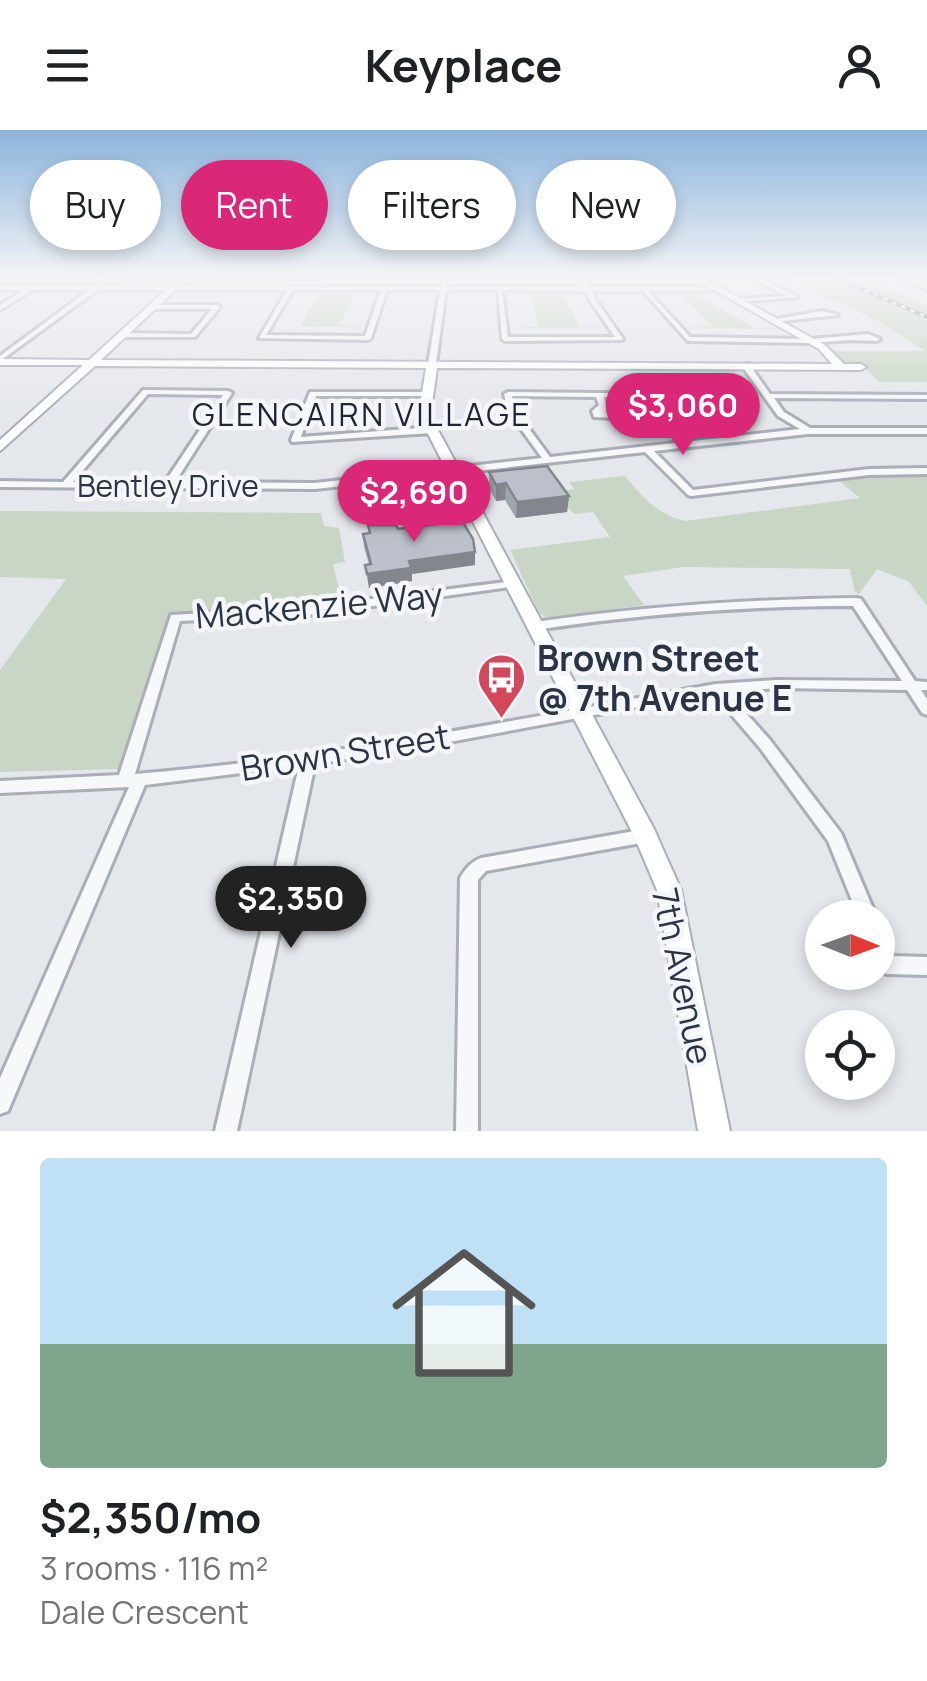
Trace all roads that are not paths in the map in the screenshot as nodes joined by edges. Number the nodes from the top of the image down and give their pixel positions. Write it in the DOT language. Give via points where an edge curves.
graph roads {
  1 [pos="47,325"];
  2 [pos="132,325"];
  3 [pos="202,325"];
  4 [pos="268,325"];
  5 [pos="372,325"];
  6 [pos="438,325"];
  7 [pos="504,325"];
  8 [pos="611,325"];
  9 [pos="675,325"];
  10 [pos="783,325"];
  11 [pos="121,335"];
  12 [pos="853,339"];
  13 [pos="812,340"];
  14 [pos="0,360"];
  15 [pos="92,362"];
  16 [pos="432,364"];
  17 [pos="746,366"];
  18 [pos="841,367"];
  19 [pos="861,367"];
  20 [pos="428,394"];
  21 [pos="768,396"];
  22 [pos="927,398"];
  23 [pos="432,430"];
  24 [pos="808,431"];
  25 [pos="927,431"];
  26 [pos="728,441"];
  27 [pos="0,447"];
  28 [pos="648,450"];
  29 [pos="548,460"];
  30 [pos="927,471"];
  31 [pos="454,472"];
  32 [pos="0,484"];
  33 [pos="65,485"];
  34 [pos="168,485"];
  35 [pos="513,584"];
  36 [pos="535,626"];
  37 [pos="908,686"];
  38 [pos="927,686"];
  39 [pos="716,688"];
  40 [pos="927,710"];
  41 [pos="581,712"];
  42 [pos="308,760"];
  43 [pos="132,781"];
  44 [pos="0,787"];
  45 [pos="646,836"];
  46 [pos="861,900"];
  47 [pos="895,966"];
  48 [pos="927,966"];
  49 [pos="0,1103"];
  50 [pos="226,1131"];
  51 [pos="467,1131"];
  52 [pos="714,1131"];
  1 -- 14 [label="street"];
  2 -- 11 [label="street"];
  3 -- 11 [label="street" via="193,336"];
  4 -- 5 [label="street" via="260,337 368,338"];
  6 -- 16 [label="street, 7th Avenue"];
  7 -- 8 [label="street" via="506,339 620,339"];
  9 -- 13 [label="street" via="688,340"];
  10 -- 13 [label="street"];
  11 -- 15 [label="street"];
  12 -- 13 [label="street"];
  13 -- 18 [label="street"];
  14 -- 15 [label="street"];
  15 -- 16 [label="street"];
  15 -- 27 [label="street"];
  16 -- 17 [label="street"];
  16 -- 20 [label="street, 7th Avenue"];
  17 -- 18 [label="street"];
  17 -- 21 [label="street"];
  18 -- 19 [label="street"];
  20 -- 23 [label="street, 7th Avenue"];
  20 -- 23 [label="street" via="313,394 294,440"];
  21 -- 22 [label="street"];
  21 -- 24 [label="street"];
  23 -- 31 [label="street, 7th Avenue"];
  24 -- 25 [label="street, Bentley Drive"];
  24 -- 26 [label="street, Bentley Drive"];
  26 -- 28 [label="street, Bentley Drive"];
  26 -- 29 [label="street" via="703,422 688,396 508,394 512,411"];
  28 -- 29 [label="street, Bentley Drive"];
  28 -- 30 [label="street" via="691,493"];
  29 -- 31 [label="street, Bentley Drive"];
  31 -- 34 [label="street, Bentley Drive" via="315,486"];
  31 -- 35 [label="street, 7th Avenue"];
  32 -- 33 [label="street, Bentley Drive"];
  33 -- 34 [label="street, Bentley Drive"];
  33 -- 34 [label="street" via="146,392 228,393"];
  35 -- 36 [label="street, 7th Avenue"];
  35 -- 43 [label="street, Mackenzie Way" via="308,611 175,618"];
  36 -- 37 [label="street" via="744,602 857,602"];
  36 -- 41 [label="street, 7th Avenue"];
  37 -- 38 [label="street, Brown Street"];
  37 -- 39 [label="street, Brown Street"];
  37 -- 40 [label="street"];
  39 -- 41 [label="street, Brown Street"];
  39 -- 46 [label="street" via="835,838"];
  41 -- 42 [label="street, Brown Street"];
  41 -- 45 [label="street, 7th Avenue"];
  42 -- 43 [label="street, Brown Street"];
  42 -- 50 [label="street"];
  43 -- 44 [label="street, Brown Street"];
  43 -- 49 [label="street"];
  45 -- 51 [label="street" via="480,865 469,878"];
  45 -- 52 [label="street, 7th Avenue" via="669,890"];
  47 -- 48 [label="street"];
}
